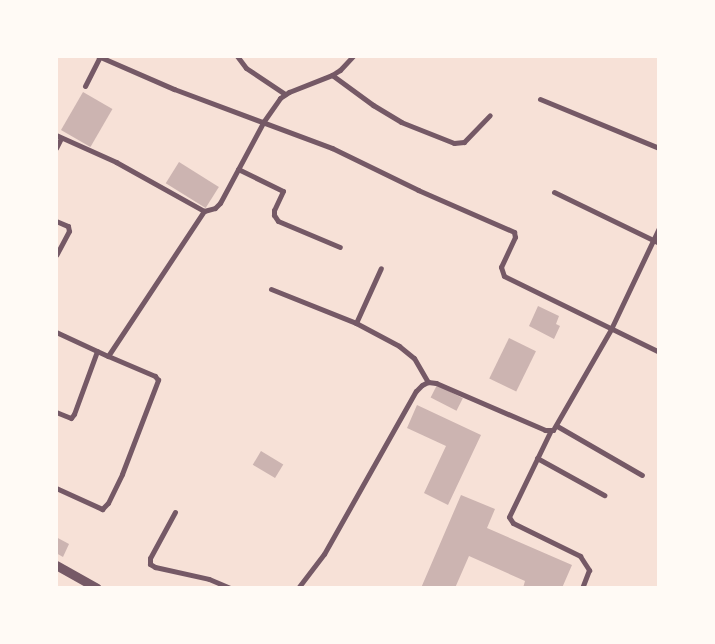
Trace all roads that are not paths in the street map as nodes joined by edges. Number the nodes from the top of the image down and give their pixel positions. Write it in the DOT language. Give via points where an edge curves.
graph roads {
  1 [pos="99,56"];
  2 [pos="237,56"];
  3 [pos="353,56"];
  4 [pos="332,75"];
  5 [pos="85,86"];
  6 [pos="285,94"];
  7 [pos="540,99"];
  8 [pos="490,115"];
  9 [pos="264,121"];
  10 [pos="59,137"];
  11 [pos="56,148"];
  12 [pos="659,148"];
  13 [pos="238,169"];
  14 [pos="554,192"];
  15 [pos="204,211"];
  16 [pos="56,221"];
  17 [pos="659,228"];
  18 [pos="656,241"];
  19 [pos="340,247"];
  20 [pos="56,255"];
  21 [pos="381,268"];
  22 [pos="271,289"];
  23 [pos="356,323"];
  24 [pos="611,329"];
  25 [pos="56,332"];
  26 [pos="97,351"];
  27 [pos="659,352"];
  28 [pos="108,356"];
  29 [pos="428,382"];
  30 [pos="56,412"];
  31 [pos="557,426"];
  32 [pos="550,432"];
  33 [pos="537,458"];
  34 [pos="642,475"];
  35 [pos="56,488"];
  36 [pos="604,495"];
  37 [pos="175,512"];
  38 [pos="56,565"];
  39 [pos="96,588"];
  40 [pos="230,588"];
  41 [pos="298,588"];
  42 [pos="582,588"];
  1 -- 5 [label="street"];
  1 -- 9 [label="street" via="174,89"];
  2 -- 6 [label="street" via="246,68"];
  3 -- 4 [label="street"];
  4 -- 6 [label="street"];
  4 -- 8 [label="street" via="401,122 454,143 464,142"];
  6 -- 9 [label="street"];
  7 -- 12 [label="street"];
  9 -- 13 [label="street"];
  9 -- 24 [label="street" via="332,148 514,232 501,267 504,276"];
  10 -- 11 [label="street"];
  10 -- 15 [label="street" via="116,162"];
  13 -- 15 [label="street" via="220,203"];
  13 -- 19 [label="street" via="282,191 274,210 278,221"];
  14 -- 18 [label="street"];
  15 -- 28 [label="street"];
  16 -- 20 [label="street" via="68,226 69,231"];
  17 -- 18 [label="street"];
  18 -- 24 [label="street"];
  21 -- 23 [label="street"];
  22 -- 23 [label="street"];
  23 -- 29 [label="street" via="408,351"];
  24 -- 27 [label="street"];
  24 -- 31 [label="street"];
  25 -- 26 [label="street"];
  26 -- 28 [label="street"];
  26 -- 30 [label="street" via="74,414 71,418"];
  28 -- 35 [label="street" via="158,380 122,474 102,509"];
  29 -- 32 [label="street"];
  29 -- 41 [label="street" via="416,391 324,554"];
  31 -- 32 [label="street"];
  31 -- 34 [label="street"];
  32 -- 33 [label="street"];
  33 -- 36 [label="street"];
  33 -- 42 [label="street" via="509,521 580,556 589,570"];
  37 -- 40 [label="street" via="150,558 150,564 209,579"];
  38 -- 39 [label="street"];
}
